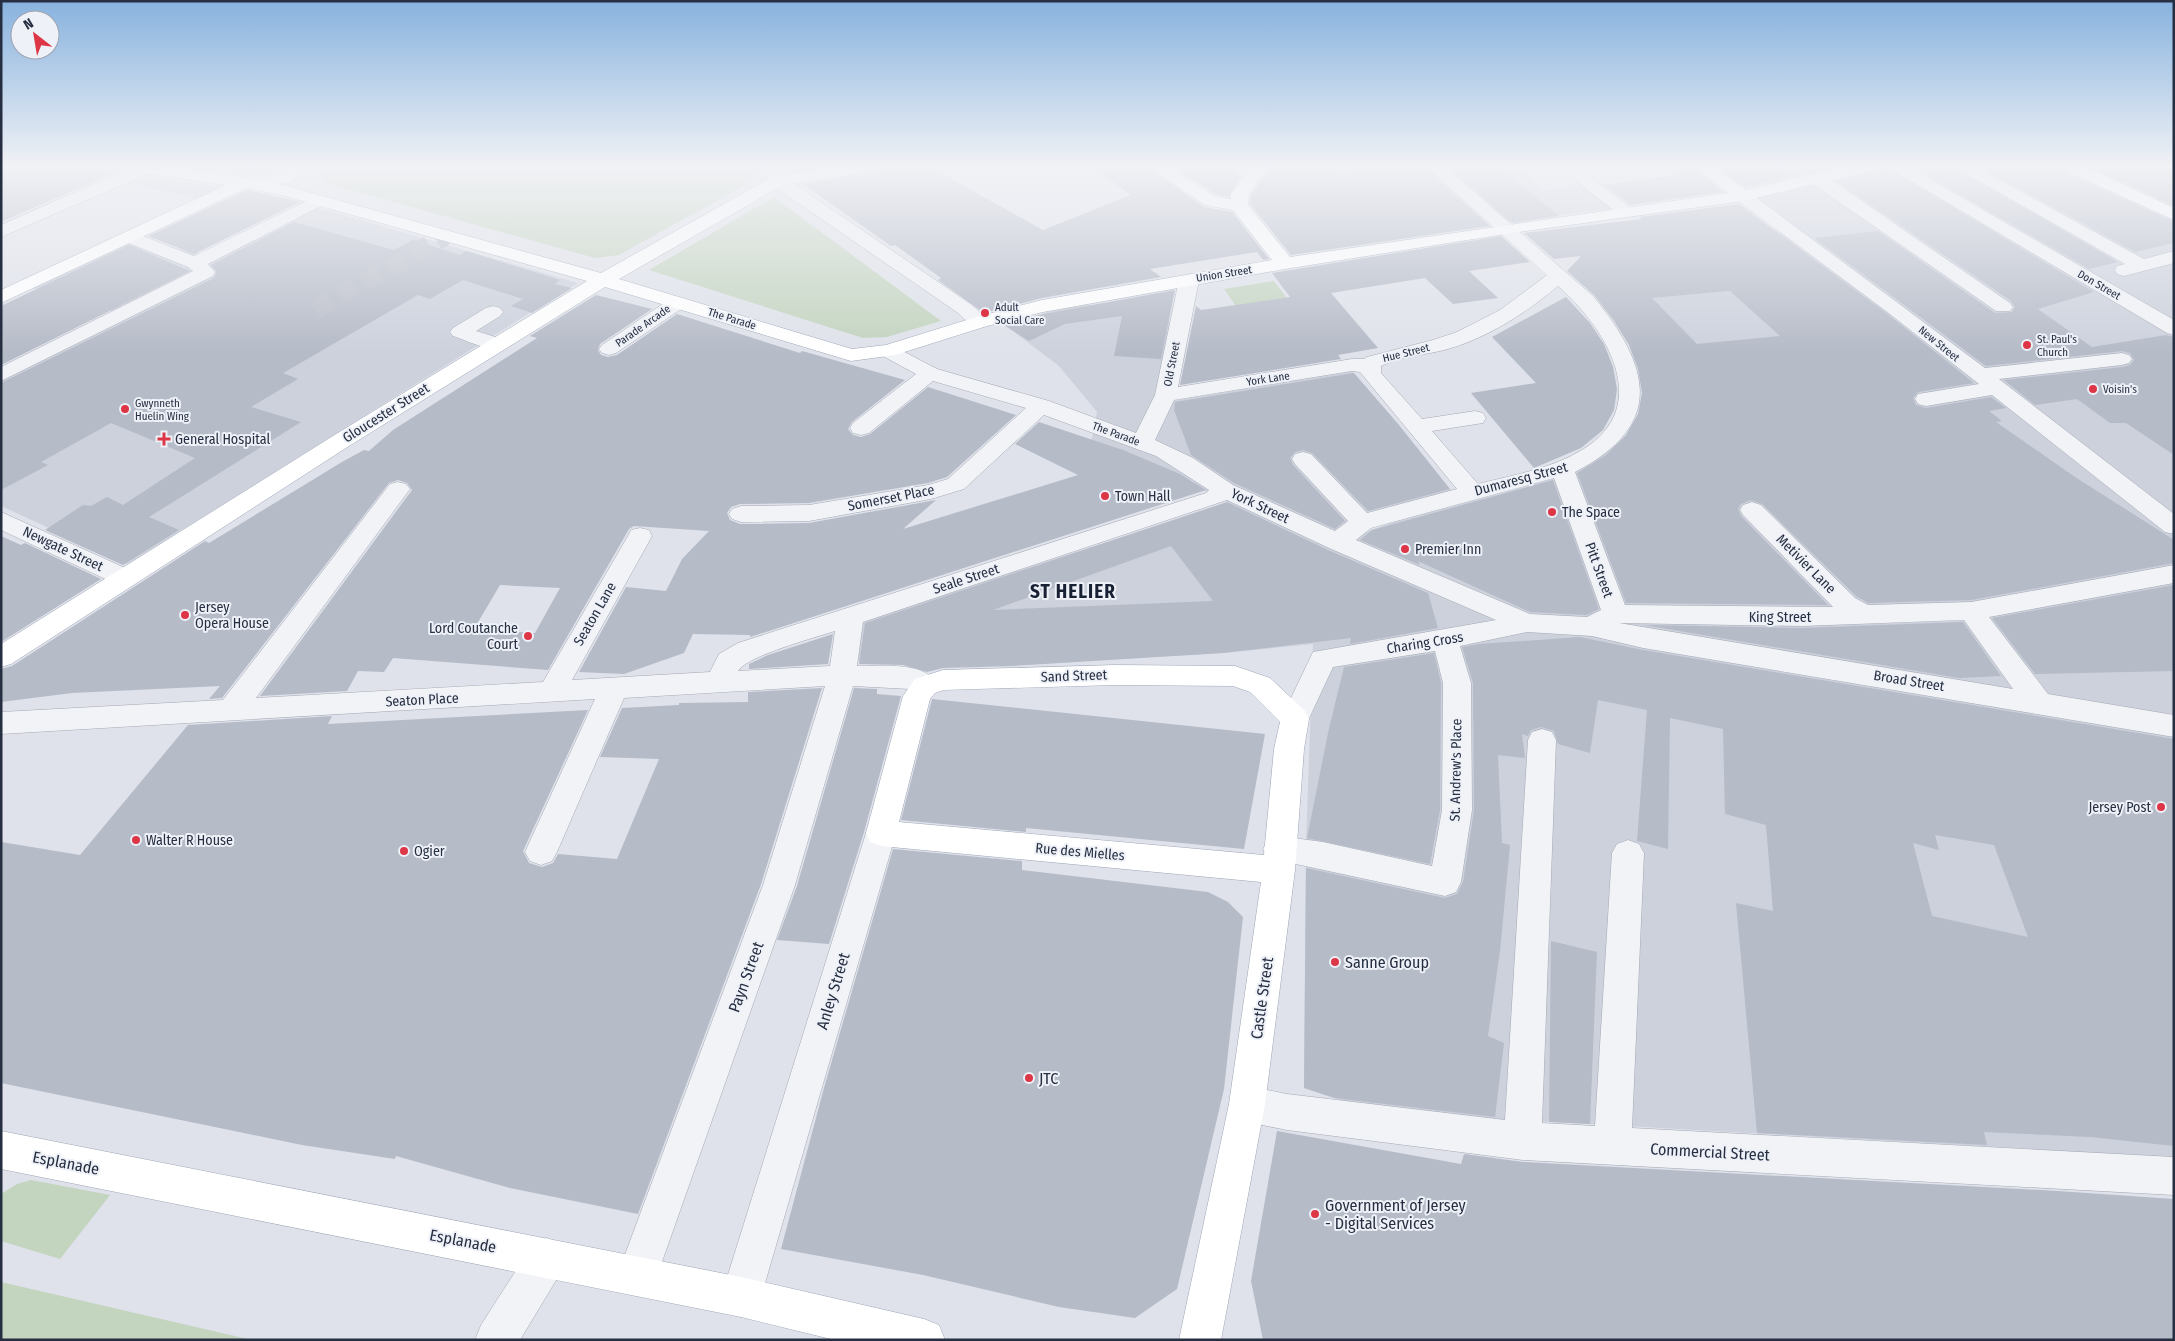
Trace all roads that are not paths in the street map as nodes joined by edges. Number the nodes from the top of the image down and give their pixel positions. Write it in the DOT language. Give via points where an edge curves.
graph roads {
  1 [pos="151,229"];
  2 [pos="263,229"];
  3 [pos="417,229"];
  4 [pos="695,229"];
  5 [pos="847,229"];
  6 [pos="1257,229"];
  7 [pos="1505,229"];
  8 [pos="1508,229"];
  9 [pos="1787,229"];
  10 [pos="1890,229"];
  11 [pos="2001,229"];
  12 [pos="2074,229"];
  13 [pos="128,237"];
  14 [pos="2174,257"];
  15 [pos="195,263"];
  16 [pos="1285,263"];
  17 [pos="2142,266"];
  18 [pos="1558,276"];
  19 [pos="603,280"];
  20 [pos="1189,280"];
  21 [pos="2089,280"];
  22 [pos="1,297"];
  23 [pos="677,303"];
  24 [pos="2003,307"];
  25 [pos="493,312"];
  26 [pos="980,322"];
  27 [pos="2174,329"];
  28 [pos="498,344"];
  29 [pos="609,349"];
  30 [pos="888,351"];
  31 [pos="2122,358"];
  32 [pos="1371,370"];
  33 [pos="930,373"];
  34 [pos="1,375"];
  35 [pos="1987,382"];
  36 [pos="1166,395"];
  37 [pos="1926,399"];
  38 [pos="1041,406"];
  39 [pos="1476,418"];
  40 [pos="861,428"];
  41 [pos="1416,428"];
  42 [pos="1142,443"];
  43 [pos="1303,459"];
  44 [pos="1185,462"];
  45 [pos="1562,469"];
  46 [pos="398,489"];
  47 [pos="1225,490"];
  48 [pos="1472,492"];
  49 [pos="1752,510"];
  50 [pos="741,514"];
  51 [pos="1,520"];
  52 [pos="1362,522"];
  53 [pos="2174,526"];
  54 [pos="640,536"];
  55 [pos="1338,542"];
  56 [pos="2174,574"];
  57 [pos="125,578"];
  58 [pos="1971,611"];
  59 [pos="1615,614"];
  60 [pos="1861,615"];
  61 [pos="851,616"];
  62 [pos="1527,623"];
  63 [pos="1592,627"];
  64 [pos="1643,638"];
  65 [pos="1445,640"];
  66 [pos="1,656"];
  67 [pos="1323,659"];
  68 [pos="842,675"];
  69 [pos="719,682"];
  70 [pos="925,686"];
  71 [pos="614,688"];
  72 [pos="551,692"];
  73 [pos="2038,702"];
  74 [pos="231,710"];
  75 [pos="1295,719"];
  76 [pos="1,723"];
  77 [pos="2174,726"];
  78 [pos="1542,740"];
  79 [pos="881,833"];
  80 [pos="540,852"];
  81 [pos="1628,853"];
  82 [pos="1279,860"];
  83 [pos="1248,1104"];
  84 [pos="1523,1140"];
  85 [pos="1612,1147"];
  86 [pos="4,1154"];
  87 [pos="2174,1176"];
  88 [pos="547,1258"];
  89 [pos="637,1276"];
  90 [pos="741,1297"];
  91 [pos="496,1340"];
  92 [pos="924,1340"];
  93 [pos="1200,1340"];
  1 -- 13 [label="main road"];
  2 -- 15 [label="street"];
  3 -- 19 [label="main road, The Parade"];
  4 -- 19 [label="main road, Gloucester Street"];
  5 -- 26 [label="street"];
  6 -- 16 [label="main road"];
  7 -- 8 [label="main road, Union Street"];
  7 -- 16 [label="main road, Union Street"];
  7 -- 18 [label="street, Dumaresq Street"];
  9 -- 35 [label="street, New Street"];
  10 -- 24 [label="street"];
  11 -- 21 [label="street, Don Street"];
  12 -- 17 [label="street"];
  13 -- 15 [label="street"];
  13 -- 22 [label="main road"];
  14 -- 17 [label="street"];
  15 -- 34 [label="street" via="206,272"];
  16 -- 20 [label="main road, Union Street"];
  17 -- 21 [label="street"];
  18 -- 32 [label="street, Hue Street" via="1491,324 1447,342 1374,361"];
  18 -- 45 [label="street, Dumaresq Street" via="1586,300 1615,339 1627,366 1630,405 1618,433 1578,463"];
  19 -- 23 [label="main road, The Parade"];
  19 -- 28 [label="main road, Gloucester Street"];
  20 -- 26 [label="main road, Union Street" via="1042,306"];
  20 -- 36 [label="street, Old Street"];
  21 -- 27 [label="street, Don Street"];
  23 -- 29 [label="street, Parade Arcade"];
  23 -- 30 [label="main road, The Parade" via="851,356"];
  25 -- 28 [label="street" via="460,332"];
  26 -- 30 [label="main road, Union Street"];
  28 -- 57 [label="main road, Gloucester Street"];
  30 -- 33 [label="street, The Parade"];
  31 -- 35 [label="street"];
  32 -- 36 [label="street, York Lane" via="1352,365"];
  32 -- 41 [label="street, Hue Street"];
  33 -- 38 [label="street, The Parade"];
  33 -- 40 [label="street"];
  35 -- 37 [label="street"];
  35 -- 53 [label="street, New Street"];
  36 -- 42 [label="street, Old Street"];
  38 -- 42 [label="street, The Parade"];
  38 -- 50 [label="street, Somerset Place" via="956,484 930,492 809,513"];
  39 -- 41 [label="street"];
  41 -- 48 [label="street, Hue Street"];
  42 -- 44 [label="street, The Parade"];
  43 -- 52 [label="street"];
  44 -- 47 [label="street, York Street"];
  45 -- 48 [label="street, Dumaresq Street"];
  45 -- 59 [label="street, Pitt Street"];
  46 -- 74 [label="street"];
  47 -- 55 [label="street, York Street"];
  47 -- 61 [label="street, Seale Street" via="1214,498"];
  48 -- 52 [label="street, Dumaresq Street"];
  49 -- 60 [label="street, Metivier Lane"];
  51 -- 57 [label="street, Newgate Street"];
  52 -- 55 [label="street, Dumaresq Street"];
  54 -- 72 [label="street, Seaton Lane"];
  55 -- 62 [label="street, Charing Cross"];
  56 -- 58 [label="street, King Street"];
  57 -- 66 [label="main road, Gloucester Street"];
  58 -- 60 [label="street, King Street"];
  58 -- 73 [label="street"];
  59 -- 60 [label="street, King Street"];
  59 -- 63 [label="street"];
  61 -- 68 [label="street, Payn Street"];
  61 -- 69 [label="street, Seale Street" via="748,650 729,661"];
  62 -- 63 [label="street, Charing Cross"];
  62 -- 65 [label="street, Charing Cross"];
  63 -- 64 [label="street, Charing Cross"];
  64 -- 73 [label="street, Broad Street"];
  65 -- 67 [label="street, Charing Cross"];
  65 -- 82 [label="street, St. Andrew's Place" via="1457,683 1458,810 1446,882 1323,855"];
  67 -- 75 [label="street, Castle Street"];
  68 -- 69 [label="street, Seaton Place"];
  68 -- 70 [label="street" via="916,679"];
  68 -- 89 [label="street, Payn Street" via="779,885"];
  69 -- 71 [label="street, Seaton Place"];
  70 -- 75 [label="main road, Sand Street" via="943,680 1125,675 1235,676 1260,685"];
  70 -- 79 [label="main road, Anley Street" via="917,696"];
  71 -- 72 [label="street, Seaton Place"];
  71 -- 80 [label="street"];
  72 -- 74 [label="street, Seaton Place"];
  73 -- 77 [label="street, Broad Street"];
  74 -- 76 [label="street, Seaton Place"];
  75 -- 82 [label="main road, Castle Street" via="1289,749"];
  78 -- 84 [label="street"];
  79 -- 82 [label="main road, Rue des Mielles"];
  79 -- 90 [label="street, Anley Street"];
  81 -- 85 [label="street"];
  82 -- 83 [label="main road, Castle Street"];
  83 -- 84 [label="street, Commercial Street" via="1287,1112"];
  83 -- 93 [label="main road, Castle Street"];
  84 -- 85 [label="street, Commercial Street"];
  85 -- 87 [label="street, Commercial Street"];
  86 -- 88 [label="main road, Esplanade"];
  88 -- 89 [label="main road, Esplanade"];
  88 -- 91 [label="street"];
  89 -- 90 [label="main road, Esplanade"];
  90 -- 92 [label="main road, Esplanade"];
}
